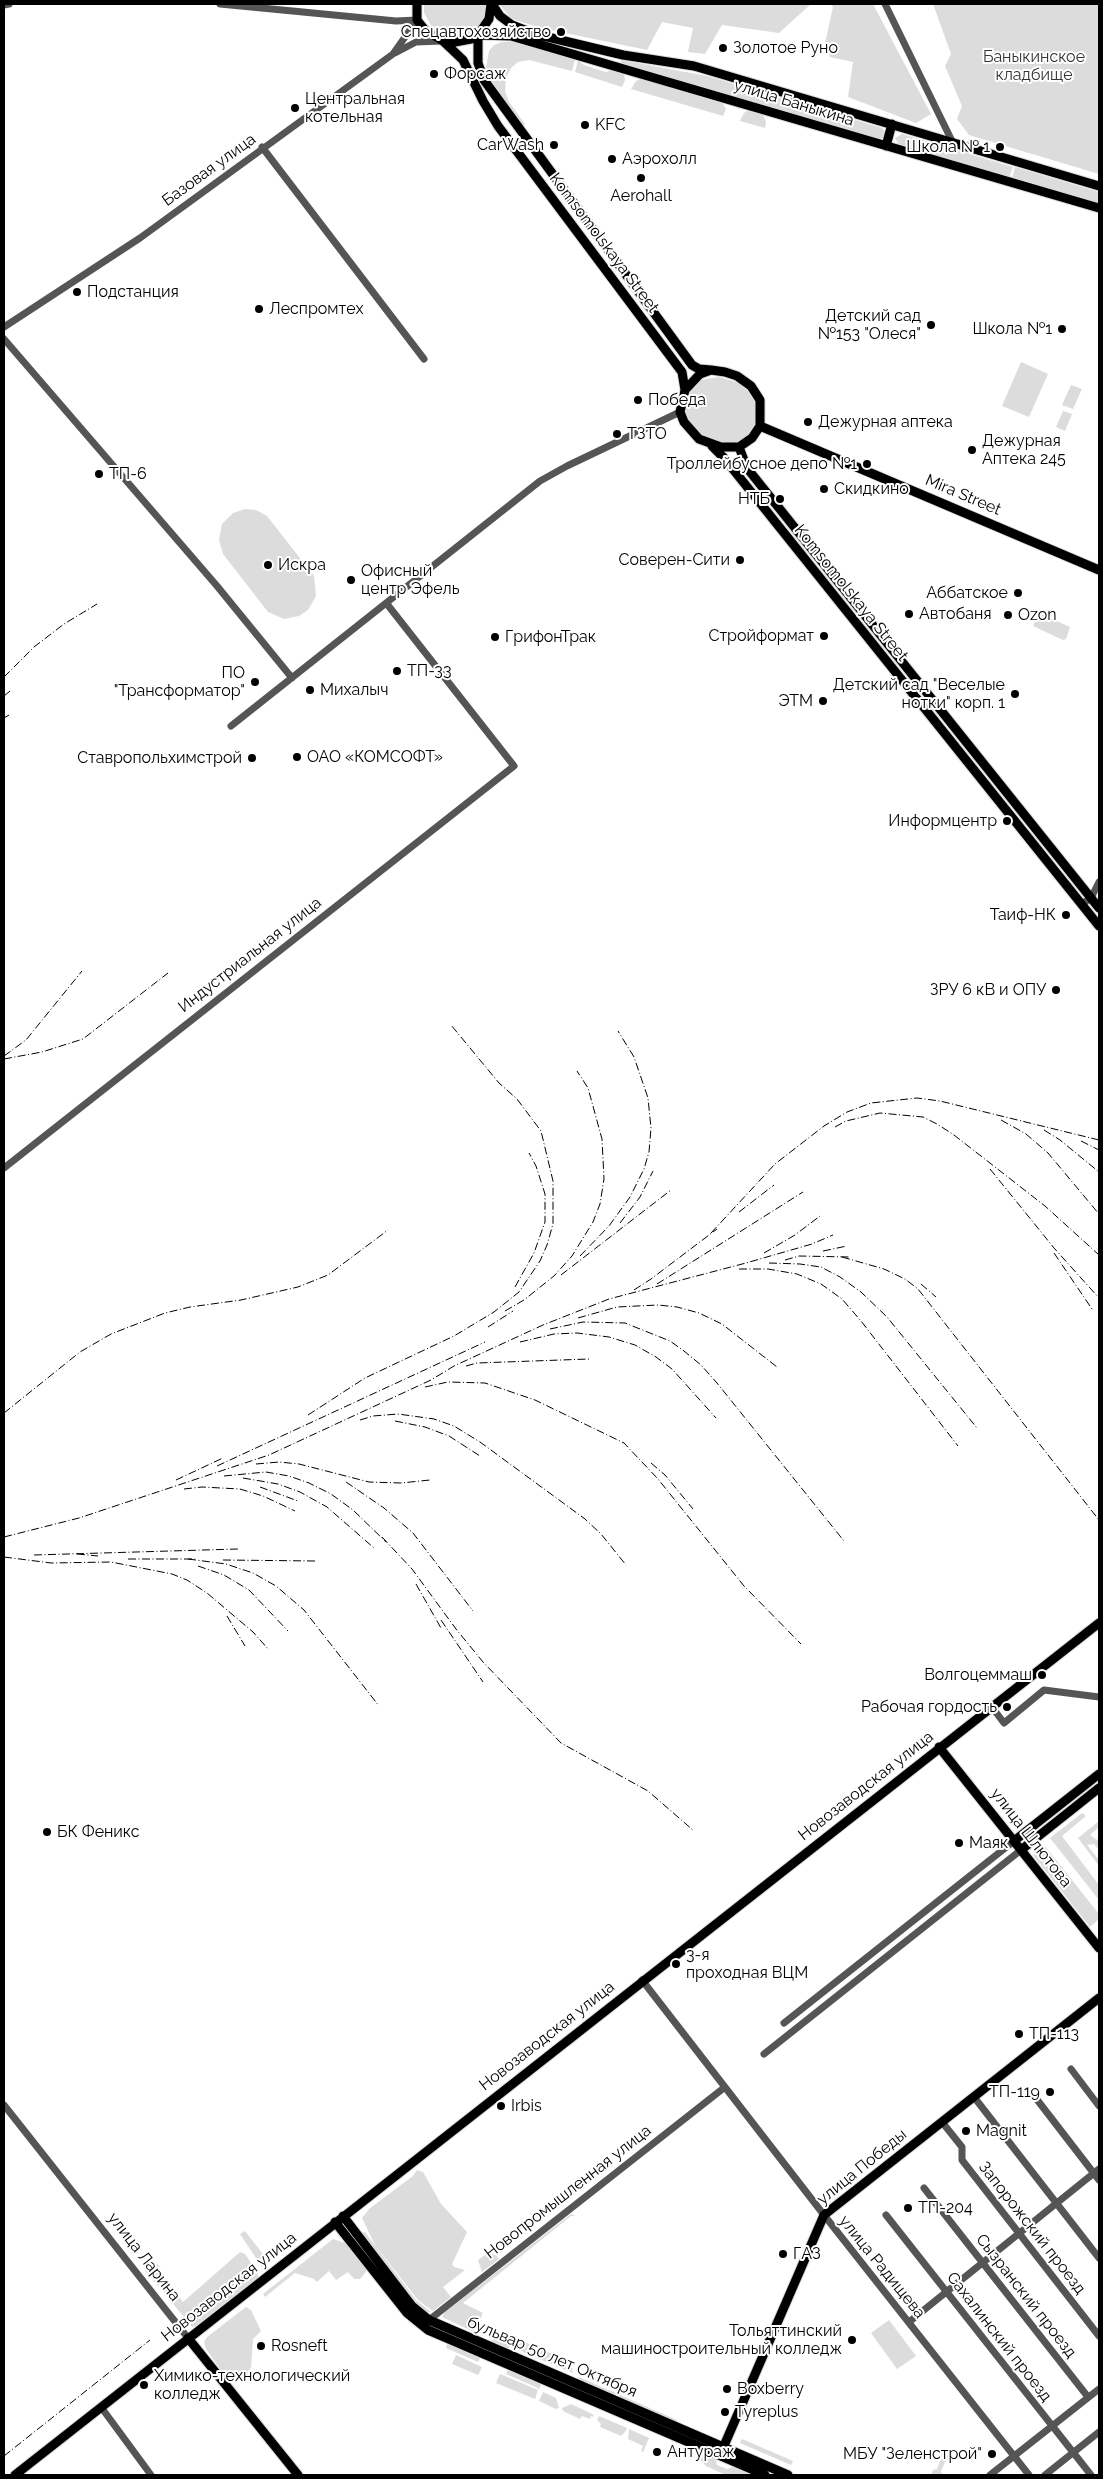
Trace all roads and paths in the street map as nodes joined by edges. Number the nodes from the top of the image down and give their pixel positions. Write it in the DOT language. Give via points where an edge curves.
graph roads {
  1 [pos="8,4"];
  2 [pos="220,4"];
  3 [pos="417,4"];
  4 [pos="491,4"];
  5 [pos="885,4"];
  6 [pos="4,5"];
  7 [pos="418,20"];
  8 [pos="478,35"];
  9 [pos="443,41"];
  10 [pos="393,54"];
  11 [pos="623,56"];
  12 [pos="620,68"];
  13 [pos="494,94"];
  14 [pos="483,101"];
  15 [pos="892,124"];
  16 [pos="952,141"];
  17 [pos="886,146"];
  18 [pos="262,147"];
  19 [pos="1099,186"];
  20 [pos="1099,208"];
  21 [pos="4,326"];
  22 [pos="4,339"];
  23 [pos="424,359"];
  24 [pos="711,370"];
  25 [pos="685,390"];
  26 [pos="680,412"];
  27 [pos="760,426"];
  28 [pos="710,444"];
  29 [pos="739,447"];
  30 [pos="1099,570"];
  31 [pos="387,604"];
  32 [pos="866,618"];
  33 [pos="857,625"];
  34 [pos="292,678"];
  35 [pos="231,726"];
  36 [pos="1004,790"];
  37 [pos="995,797"];
  38 [pos="1099,882"];
  39 [pos="1091,898"];
  40 [pos="1082,904"];
  41 [pos="1099,908"];
  42 [pos="1099,926"];
  43 [pos="4,1168"];
  44 [pos="1099,1622"];
  45 [pos="1099,1697"];
  46 [pos="992,1707"];
  47 [pos="939,1746"];
  48 [pos="1099,1774"];
  49 [pos="1099,1788"];
  50 [pos="1014,1841"];
  51 [pos="1021,1850"];
  52 [pos="1099,1948"];
  53 [pos="642,1980"];
  54 [pos="1099,1998"];
  55 [pos="784,2023"];
  56 [pos="764,2054"];
  57 [pos="1071,2069"];
  58 [pos="725,2087"];
  59 [pos="974,2096"];
  60 [pos="1035,2097"];
  61 [pos="4,2105"];
  62 [pos="1099,2106"];
  63 [pos="942,2122"];
  64 [pos="1097,2171"];
  65 [pos="1099,2180"];
  66 [pos="924,2188"];
  67 [pos="1057,2204"];
  68 [pos="886,2215"];
  69 [pos="824,2216"];
  70 [pos="339,2219"];
  71 [pos="1019,2234"];
  72 [pos="355,2240"];
  73 [pos="1099,2258"];
  74 [pos="984,2264"];
  75 [pos="947,2292"];
  76 [pos="429,2320"];
  77 [pos="909,2322"];
  78 [pos="1099,2336"];
  79 [pos="188,2338"];
  80 [pos="548,2377"];
  81 [pos="1099,2389"];
  82 [pos="1088,2397"];
  83 [pos="101,2407"];
  84 [pos="1053,2426"];
  85 [pos="1099,2432"];
  86 [pos="721,2451"];
  87 [pos="1074,2453"];
  88 [pos="1014,2456"];
  89 [pos="760,2474"];
  90 [pos="16,2475"];
  91 [pos="151,2475"];
  92 [pos="298,2475"];
  93 [pos="788,2475"];
  94 [pos="990,2475"];
  95 [pos="1029,2475"];
  96 [pos="1045,2475"];
  97 [pos="1091,2475"];
  1 -- 6 [label="street"];
  2 -- 7 [label="street" via="396,21"];
  3 -- 7 [label="main road"];
  4 -- 8 [label="main road" via="489,19"];
  4 -- 11 [label="main road, улица Баныкина" via="500,16 520,28"];
  5 -- 16 [label="street"];
  7 -- 9 [label="main road, Komsomolskaya Street" via="430,35"];
  7 -- 10 [label="street, Базовая улица"];
  8 -- 9 [label="main road, улица Баныкина" via="463,42"];
  8 -- 12 [label="main road, улица Баныкина" via="512,36"];
  8 -- 13 [label="main road, Komsomolskaya Street" via="480,72"];
  9 -- 10 [label="street" via="416,42"];
  9 -- 14 [label="main road, Komsomolskaya Street" via="463,60"];
  10 -- 18 [label="street, Базовая улица"];
  11 -- 12 [label="main road" via="617,61"];
  11 -- 15 [label="main road, улица Баныкина" via="694,66"];
  12 -- 17 [label="main road, улица Баныкина"];
  13 -- 14 [label="main road"];
  13 -- 24 [label="main road, Komsomolskaya Street" via="692,365"];
  14 -- 25 [label="main road, Komsomolskaya Street" via="507,138 682,372"];
  15 -- 16 [label="main road, улица Баныкина"];
  15 -- 17 [label="main road"];
  16 -- 19 [label="main road, улица Баныкина"];
  17 -- 20 [label="main road, улица Баныкина"];
  18 -- 21 [label="street, Базовая улица" via="140,238"];
  18 -- 23 [label="street"];
  22 -- 34 [label="street"];
  24 -- 25 [label="main road" via="700,374"];
  24 -- 27 [label="main road" via="737,376 750,386 760,400"];
  25 -- 26 [label="main road"];
  26 -- 28 [label="main road" via="691,432"];
  26 -- 31 [label="street" via="540,481"];
  27 -- 29 [label="main road" via="752,438"];
  27 -- 30 [label="main road, Mira Street"];
  28 -- 29 [label="main road" via="731,449"];
  28 -- 33 [label="main road, Komsomolskaya Street"];
  29 -- 32 [label="main road, Komsomolskaya Street" via="747,468"];
  31 -- 34 [label="street"];
  31 -- 43 [label="street, Индустриальная улица" via="514,766"];
  32 -- 33 [label="main road"];
  32 -- 36 [label="main road, Komsomolskaya Street"];
  33 -- 37 [label="main road, Komsomolskaya Street"];
  34 -- 35 [label="street"];
  36 -- 37 [label="main road"];
  36 -- 39 [label="main road, Komsomolskaya Street"];
  37 -- 40 [label="main road, Komsomolskaya Street"];
  38 -- 39 [label="street"];
  39 -- 40 [label="street"];
  39 -- 41 [label="main road, Komsomolskaya Street"];
  40 -- 42 [label="main road, Komsomolskaya Street"];
  44 -- 46 [label="main road, Новозаводская улица"];
  45 -- 46 [label="street" via="1044,1690 1004,1722"];
  46 -- 47 [label="main road, Новозаводская улица"];
  47 -- 50 [label="main road, улица Шлютова"];
  47 -- 53 [label="main road, Новозаводская улица"];
  48 -- 50 [label="main road"];
  49 -- 51 [label="main road"];
  50 -- 51 [label="main road, улица Шлютова"];
  50 -- 55 [label="street"];
  51 -- 52 [label="main road, улица Шлютова"];
  51 -- 56 [label="street"];
  53 -- 58 [label="street, улица Радищева"];
  53 -- 70 [label="main road, Новозаводская улица"];
  54 -- 59 [label="main road, улица Победы"];
  57 -- 62 [label="street"];
  58 -- 69 [label="street, улица Радищева"];
  58 -- 76 [label="street, Новопромышленная улица"];
  59 -- 63 [label="main road, улица Победы"];
  59 -- 67 [label="street"];
  60 -- 64 [label="street"];
  61 -- 79 [label="street, улица Ларина"];
  63 -- 69 [label="main road, улица Победы"];
  63 -- 71 [label="street, Запорожский проезд" via="962,2147 962,2160"];
  64 -- 65 [label="street"];
  64 -- 67 [label="street"];
  66 -- 74 [label="street, Сызранский проезд"];
  67 -- 71 [label="street"];
  67 -- 73 [label="street"];
  68 -- 75 [label="street, Сахалинский проезд"];
  69 -- 77 [label="street, улица Радищева"];
  69 -- 86 [label="main road, улица Победы"];
  70 -- 72 [label="main road, бульвар 50 лет Октября"];
  70 -- 79 [label="main road, Новозаводская улица"];
  71 -- 74 [label="street"];
  71 -- 78 [label="street, Запорожский проезд"];
  72 -- 76 [label="main road, бульвар 50 лет Октября" via="412,2306"];
  72 -- 80 [label="main road, бульвар 50 лет Октября" via="401,2307 416,2322 428,2330"];
  74 -- 75 [label="street"];
  74 -- 82 [label="street, Сызранский проезд"];
  75 -- 77 [label="street"];
  75 -- 84 [label="street, Сахалинский проезд"];
  76 -- 80 [label="main road, бульвар 50 лет Октября"];
  77 -- 88 [label="street, улица Радищева"];
  79 -- 83 [label="main road, Новозаводская улица"];
  79 -- 92 [label="main road, улица Ларина"];
  80 -- 86 [label="main road, бульвар 50 лет Октября"];
  81 -- 82 [label="street"];
  82 -- 84 [label="street"];
  83 -- 90 [label="main road, Новозаводская улица"];
  83 -- 91 [label="street"];
  84 -- 87 [label="street, Сахалинский проезд"];
  84 -- 88 [label="street"];
  85 -- 87 [label="street"];
  86 -- 89 [label="main road, бульвар 50 лет Октября"];
  86 -- 93 [label="main road, бульвар 50 лет Октября"];
  87 -- 96 [label="street"];
  87 -- 97 [label="street, Сахалинский проезд"];
  88 -- 94 [label="street"];
  88 -- 95 [label="street, улица Радищева"];
}
